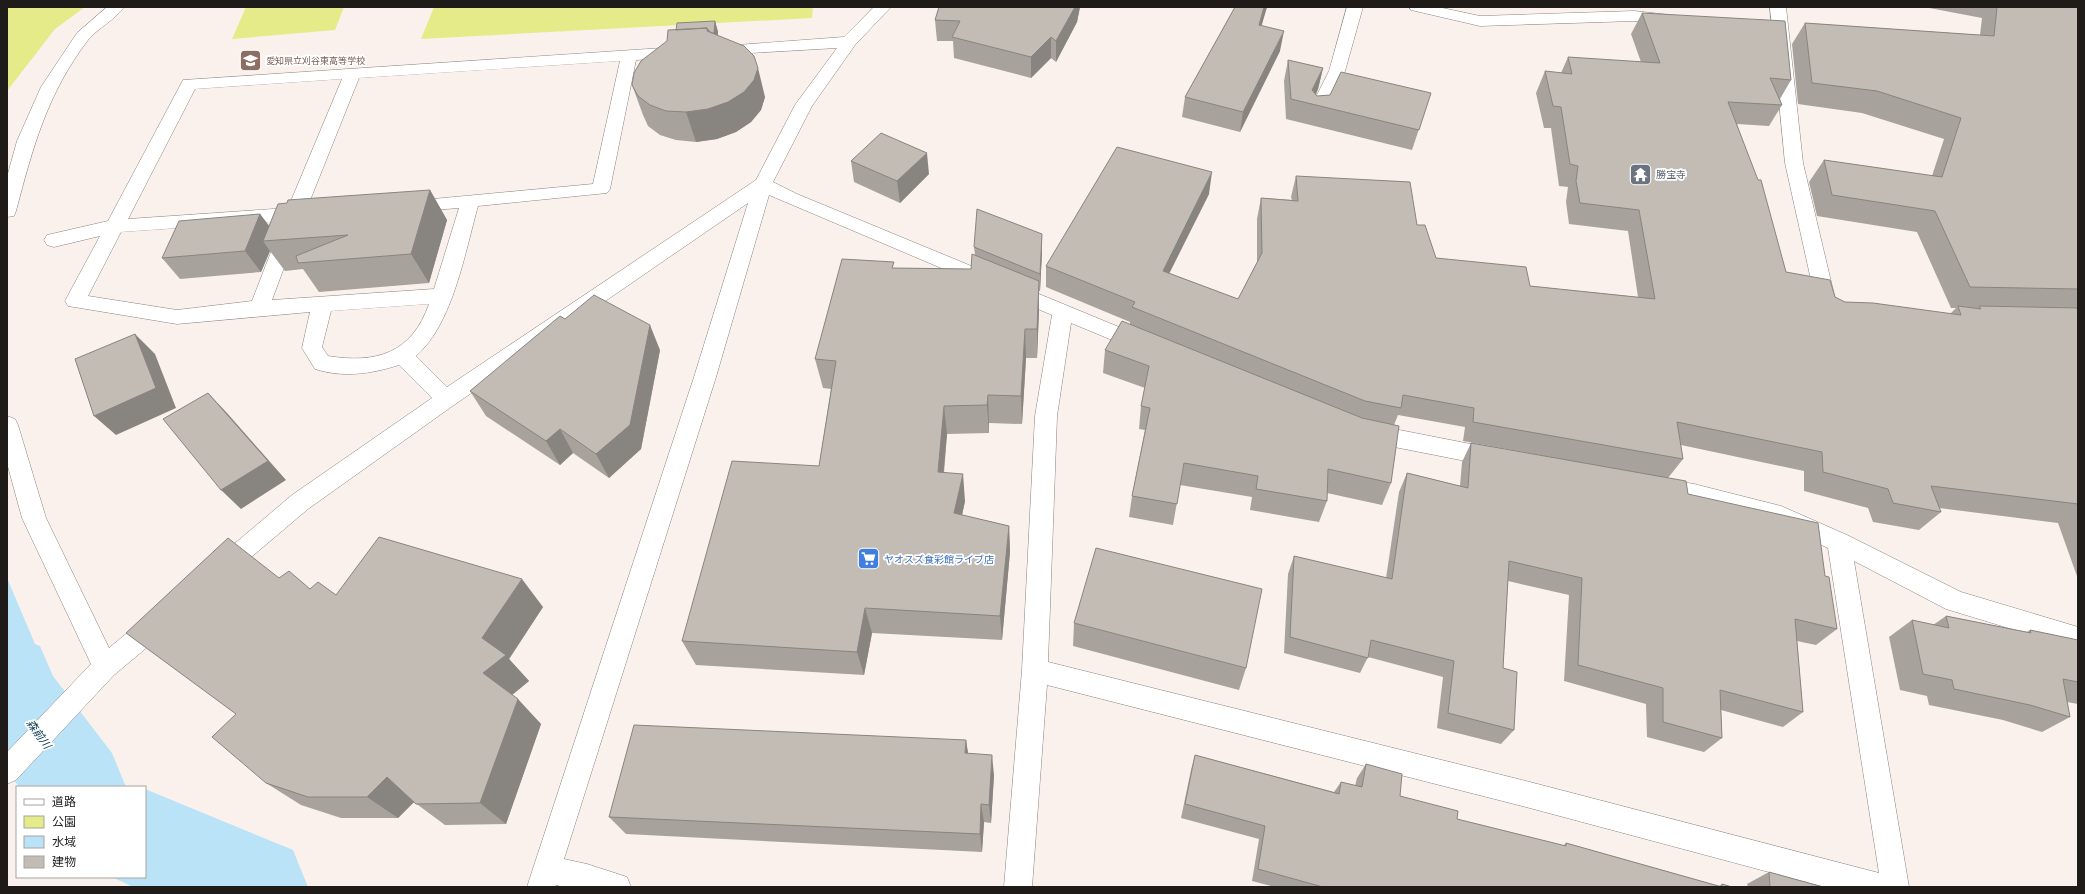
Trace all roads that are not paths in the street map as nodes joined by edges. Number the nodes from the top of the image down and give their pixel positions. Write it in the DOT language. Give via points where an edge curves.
graph roads {
  1 [pos="116,7"];
  2 [pos="883,7"];
  3 [pos="1355,7"];
  4 [pos="1417,7"];
  5 [pos="1778,7"];
  6 [pos="1688,22"];
  7 [pos="849,42"];
  8 [pos="629,56"];
  9 [pos="353,73"];
  10 [pos="1318,111"];
  11 [pos="763,184"];
  12 [pos="470,202"];
  13 [pos="390,207"];
  14 [pos="7,211"];
  15 [pos="319,212"];
  16 [pos="295,214"];
  17 [pos="115,226"];
  18 [pos="54,240"];
  19 [pos="442,296"];
  20 [pos="322,304"];
  21 [pos="259,308"];
  22 [pos="1063,311"];
  23 [pos="1836,314"];
  24 [pos="1162,353"];
  25 [pos="403,356"];
  26 [pos="446,398"];
  27 [pos="7,424"];
  28 [pos="1347,427"];
  29 [pos="1512,461"];
  30 [pos="1640,484"];
  31 [pos="1839,542"];
  32 [pos="208,579"];
  33 [pos="172,610"];
  34 [pos="2078,638"];
  35 [pos="105,667"];
  36 [pos="1035,670"];
  37 [pos="7,771"];
  38 [pos="544,878"];
  39 [pos="617,887"];
  40 [pos="1018,887"];
  41 [pos="1878,887"];
  42 [pos="1895,887"];
  1 -- 14 [label="street" via="83,36 49,87 26,141"];
  2 -- 7 [label="street"];
  3 -- 10 [label="street" via="1337,71"];
  4 -- 6 [label="street" via="1480,21 1634,16"];
  5 -- 23 [label="street" via="1772,32 1794,163"];
  7 -- 8 [label="street"];
  7 -- 11 [label="street" via="804,105"];
  8 -- 9 [label="street"];
  8 -- 12 [label="street" via="601,188"];
  9 -- 16 [label="street"];
  9 -- 17 [label="street" via="189,84"];
  11 -- 22 [label="street" via="797,201"];
  11 -- 26 [label="street"];
  11 -- 38 [label="street" via="700,392"];
  12 -- 13 [label="street"];
  12 -- 19 [label="street"];
  15 -- 16 [label="street"];
  16 -- 17 [label="street"];
  16 -- 21 [label="street"];
  17 -- 18 [label="street"];
  17 -- 21 [label="street" via="75,301 177,317"];
  19 -- 20 [label="street"];
  19 -- 25 [label="street" via="436,318 422,340"];
  20 -- 21 [label="street"];
  20 -- 25 [label="street" via="312,348 322,363 349,368 376,365"];
  22 -- 24 [label="street"];
  22 -- 36 [label="street" via="1046,416"];
  25 -- 26 [label="street"];
  26 -- 32 [label="street" via="300,502"];
  27 -- 35 [label="street" via="34,518"];
  28 -- 29 [label="street"];
  30 -- 31 [label="street" via="1694,493 1781,516"];
  31 -- 34 [label="street" via="1955,601"];
  31 -- 42 [label="street"];
  33 -- 35 [label="street"];
  35 -- 37 [label="street"];
  36 -- 40 [label="street"];
  36 -- 41 [label="street" via="1526,794"];
  38 -- 39 [label="street" via="587,878"];
}
